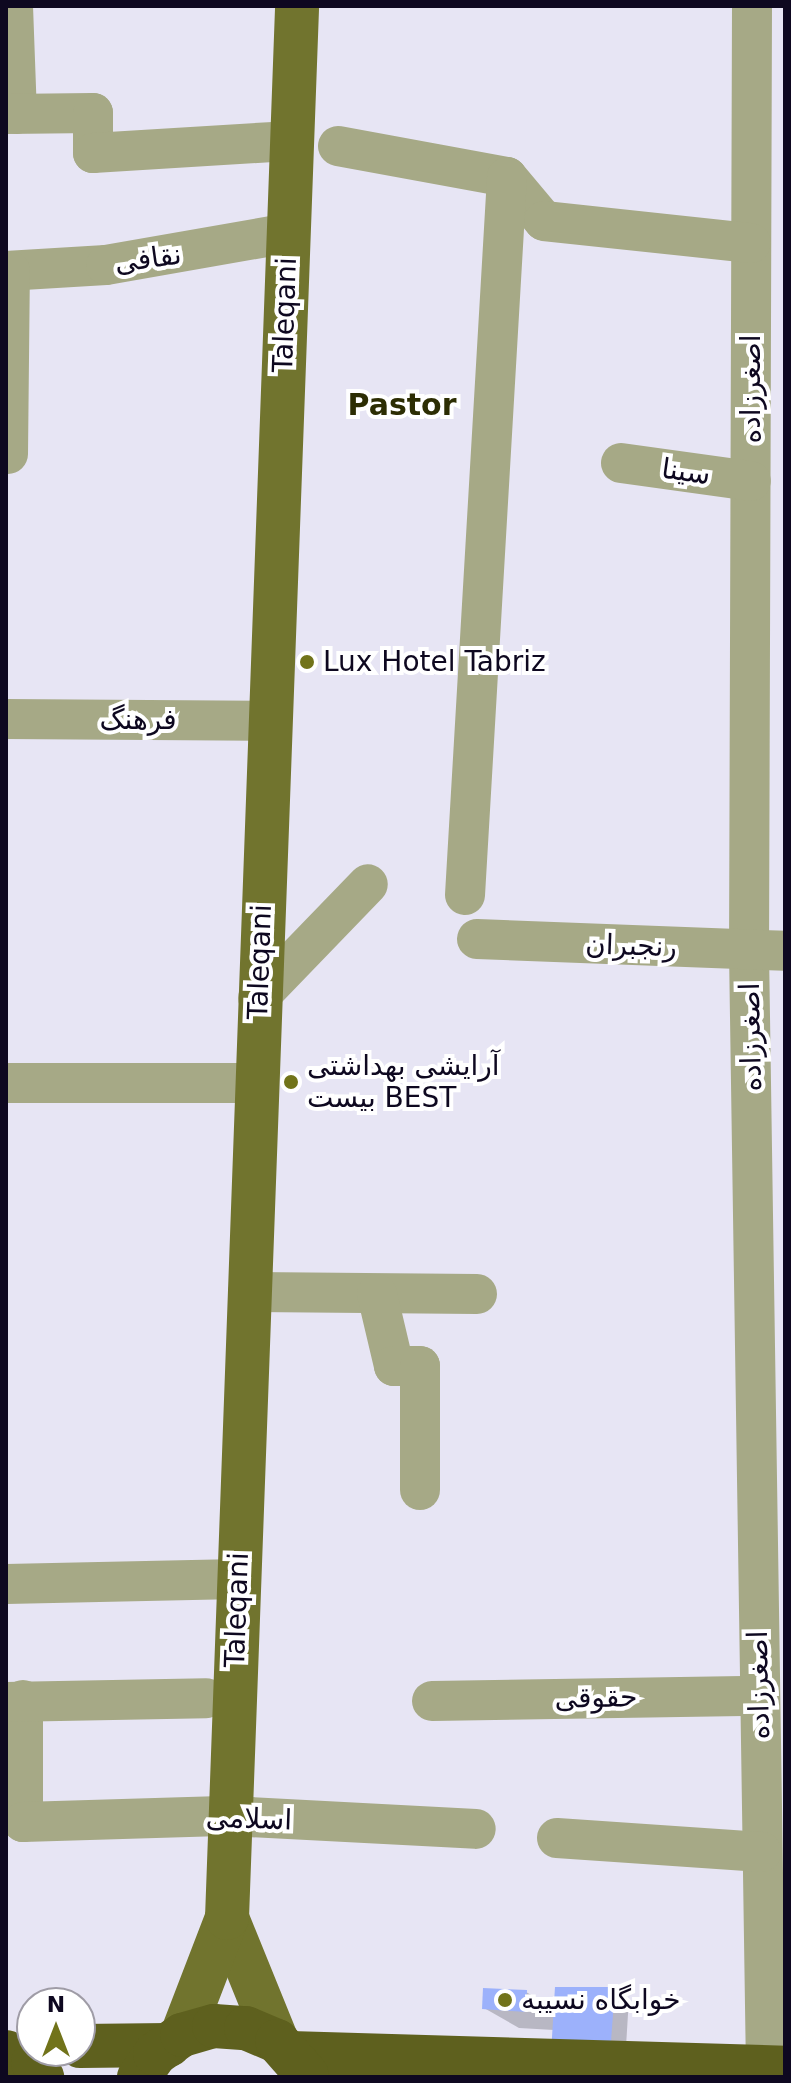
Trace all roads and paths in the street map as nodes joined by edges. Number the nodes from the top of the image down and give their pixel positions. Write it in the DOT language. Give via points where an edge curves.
graph roads {
  1 [pos="13,6"];
  2 [pos="297,6"];
  3 [pos="752,6"];
  4 [pos="12,114"];
  5 [pos="292,141"];
  6 [pos="338,146"];
  7 [pos="507,177"];
  8 [pos="289,233"];
  9 [pos="751,243"];
  10 [pos="8,271"];
  11 [pos="8,454"];
  12 [pos="621,463"];
  13 [pos="762,465"];
  14 [pos="6,719"];
  15 [pos="270,721"];
  16 [pos="368,884"];
  17 [pos="465,895"];
  18 [pos="477,939"];
  19 [pos="767,951"];
  20 [pos="258,998"];
  21 [pos="6,1083"];
  22 [pos="256,1083"];
  23 [pos="770,1253"];
  24 [pos="248,1292"];
  25 [pos="377,1294"];
  26 [pos="477,1294"];
  27 [pos="420,1490"];
  28 [pos="239,1579"];
  29 [pos="6,1584"];
  30 [pos="771,1598"];
  31 [pos="206,1698"];
  32 [pos="14,1701"];
  33 [pos="432,1701"];
  34 [pos="768,1716"];
  35 [pos="230,1816"];
  36 [pos="476,1829"];
  37 [pos="557,1838"];
  38 [pos="762,1852"];
  39 [pos="227,1918"];
  40 [pos="774,1952"];
  41 [pos="176,2040"];
  42 [pos="96,2045"];
  43 [pos="6,2050"];
  44 [pos="292,2057"];
  45 [pos="429,2067"];
  46 [pos="775,2068"];
  47 [pos="42,2077"];
  48 [pos="139,2077"];
  1 -- 4 [label="street"];
  2 -- 5 [label="main road, Taleqani"];
  3 -- 9 [label="street, اصغرزاده"];
  4 -- 5 [label="street" via="93,113 93,153"];
  5 -- 8 [label="main road, Taleqani"];
  6 -- 7 [label="street"];
  7 -- 9 [label="street" via="544,221"];
  7 -- 17 [label="street"];
  8 -- 10 [label="street, نقافی" via="106,265"];
  8 -- 15 [label="main road, Taleqani"];
  9 -- 13 [label="street, اصغرزاده"];
  10 -- 11 [label="street"];
  12 -- 13 [label="street, سینا"];
  13 -- 19 [label="street, اصغرزاده"];
  14 -- 15 [label="street, فرهنگ"];
  15 -- 20 [label="main road, Taleqani"];
  16 -- 20 [label="street"];
  18 -- 19 [label="street, رنجبران"];
  19 -- 23 [label="street, اصغرزاده"];
  20 -- 22 [label="main road, Taleqani"];
  21 -- 22 [label="street"];
  22 -- 24 [label="main road, Taleqani"];
  23 -- 30 [label="street, اصغرزاده"];
  24 -- 25 [label="street"];
  24 -- 28 [label="main road, Taleqani"];
  25 -- 26 [label="street"];
  25 -- 27 [label="street" via="394,1366 420,1366"];
  28 -- 29 [label="street"];
  28 -- 35 [label="main road, Taleqani"];
  30 -- 34 [label="street, اصغرزاده"];
  31 -- 32 [label="street"];
  32 -- 35 [label="street, اسلامی" via="23,1822"];
  33 -- 34 [label="street, حقوقی"];
  34 -- 38 [label="street, اصغرزاده"];
  35 -- 36 [label="street, اسلامی"];
  35 -- 39 [label="main road, Taleqani"];
  37 -- 38 [label="street"];
  38 -- 40 [label="street, اصغرزاده"];
  39 -- 41 [label="main road, Taleqani"];
  39 -- 44 [label="main road, Taleqani"];
  40 -- 46 [label="street, اصغرزاده"];
  41 -- 42 [label="highway"];
  41 -- 44 [label="highway" via="214,2026 246,2028"];
  41 -- 48 [label="highway"];
  43 -- 47 [label="highway" via="33,2063"];
  44 -- 45 [label="highway"];
  45 -- 46 [label="highway"];
}
